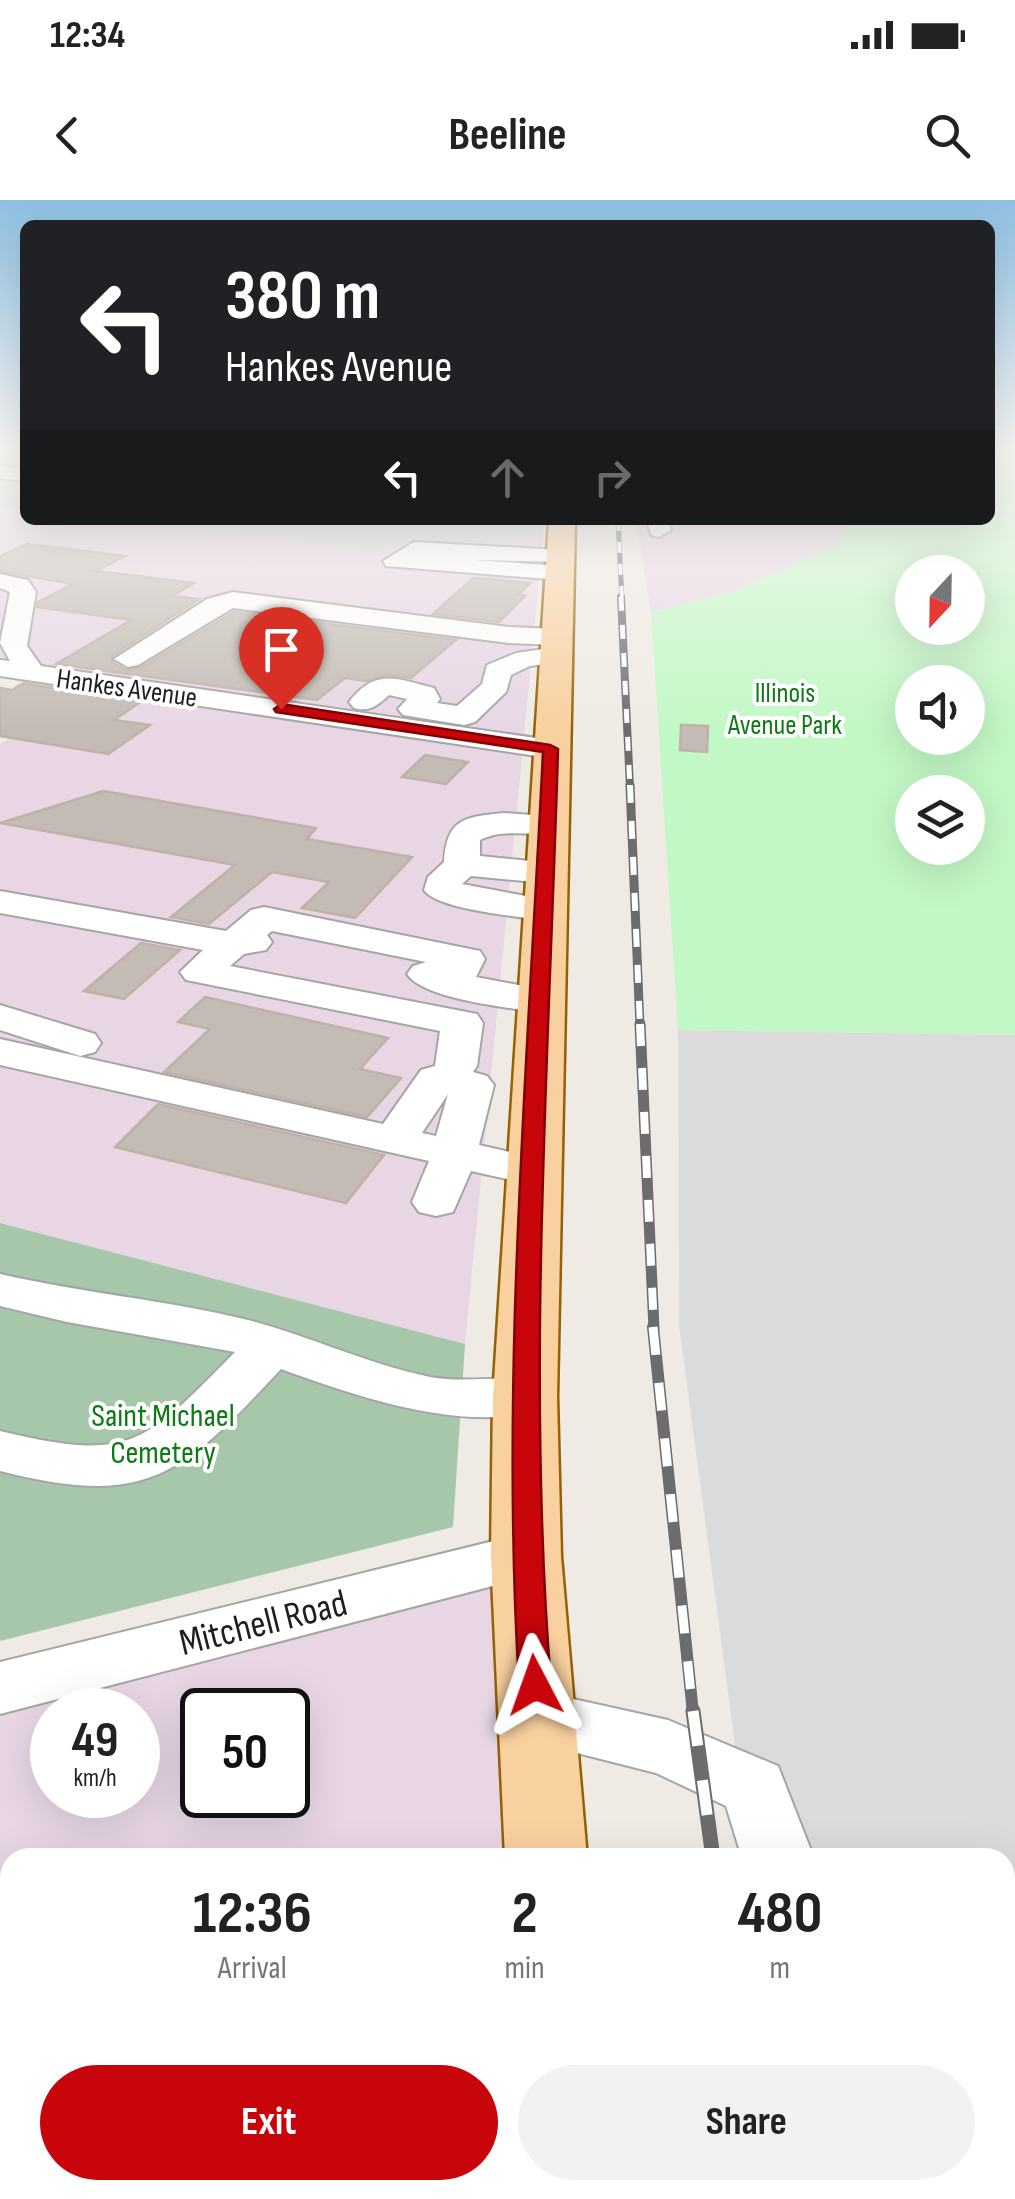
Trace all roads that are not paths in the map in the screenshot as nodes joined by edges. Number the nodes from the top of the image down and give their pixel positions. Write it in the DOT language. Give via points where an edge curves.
graph roads {
  1 [pos="492,543"];
  2 [pos="553,543"];
  3 [pos="554,543"];
  4 [pos="556,543"];
  5 [pos="467,553"];
  6 [pos="467,553"];
  7 [pos="467,553"];
  8 [pos="467,553"];
  9 [pos="480,554"];
  10 [pos="0,581"];
  11 [pos="549,649"];
  12 [pos="128,660"];
  13 [pos="0,668"];
  14 [pos="32,673"];
  15 [pos="354,710"];
  16 [pos="550,749"];
  17 [pos="548,824"];
  18 [pos="546,891"];
  19 [pos="0,902"];
  20 [pos="234,944"];
  21 [pos="466,987"];
  22 [pos="541,1001"];
  23 [pos="424,1014"];
  24 [pos="0,1017"];
  25 [pos="0,1052"];
  26 [pos="456,1066"];
  27 [pos="151,1086"];
  28 [pos="394,1141"];
  29 [pos="454,1155"];
  30 [pos="534,1171"];
  31 [pos="436,1202"];
  32 [pos="0,1290"];
  33 [pos="274,1345"];
  34 [pos="525,1397"];
  35 [pos="0,1451"];
  36 [pos="526,1556"];
  37 [pos="0,1688"];
  38 [pos="537,1718"];
  39 [pos="545,1848"];
  40 [pos="775,1848"];
  1 -- 9 [label="street"];
  2 -- 5 [label="street"];
  3 -- 9 [label="street"];
  4 -- 11 [label="main road"];
  6 -- 7 [label="street" via="395,561 414,549"];
  8 -- 9 [label="street"];
  10 -- 14 [label="street" via="23,592 13,646"];
  11 -- 12 [label="street" via="509,635 233,600"];
  11 -- 15 [label="street" via="496,672 496,686 464,716 413,709 424,694 383,685"];
  11 -- 16 [label="main road"];
  13 -- 14 [label="street, Hankes Avenue"];
  14 -- 15 [label="street, Hankes Avenue"];
  15 -- 16 [label="street, Hankes Avenue"];
  16 -- 17 [label="main road"];
  17 -- 18 [label="main road"];
  17 -- 18 [label="street" via="468,831 462,865 441,884 442,890"];
  18 -- 22 [label="main road"];
  19 -- 20 [label="street"];
  20 -- 21 [label="street" via="264,918 466,960"];
  20 -- 23 [label="street" via="200,972"];
  21 -- 22 [label="street"];
  21 -- 23 [label="street"];
  22 -- 30 [label="main road"];
  23 -- 26 [label="street" via="462,1023"];
  24 -- 27 [label="street" via="76,1041"];
  25 -- 27 [label="street"];
  27 -- 28 [label="street"];
  28 -- 29 [label="street"];
  28 -- 29 [label="street" via="436,1080 472,1085"];
  29 -- 30 [label="street"];
  29 -- 31 [label="street"];
  30 -- 34 [label="main road"];
  32 -- 33 [label="street"];
  33 -- 34 [label="street" via="410,1391 452,1399"];
  33 -- 35 [label="street" via="182,1438 141,1461 91,1470"];
  34 -- 36 [label="main road"];
  36 -- 37 [label="street, Mitchell Road"];
  36 -- 38 [label="main road"];
  38 -- 39 [label="main road"];
  38 -- 40 [label="street" via="668,1748 754,1787"];
}
